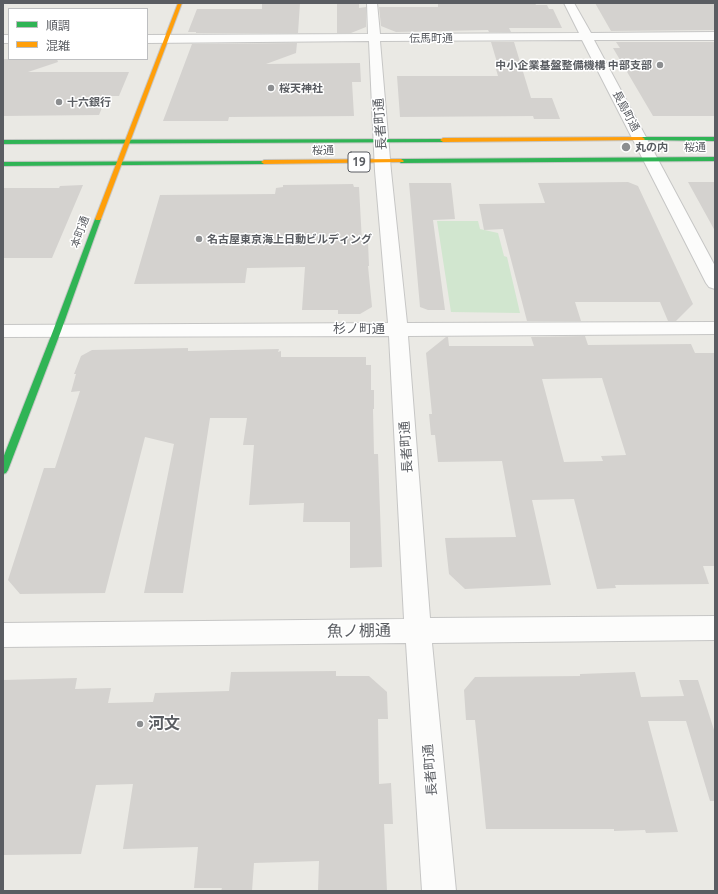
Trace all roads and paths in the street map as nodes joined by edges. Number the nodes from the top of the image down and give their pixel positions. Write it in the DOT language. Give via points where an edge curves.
graph roads {
  1 [pos="180,3"];
  2 [pos="372,3"];
  3 [pos="569,3"];
  4 [pos="715,36"];
  5 [pos="587,37"];
  6 [pos="374,38"];
  7 [pos="148,39"];
  8 [pos="167,39"];
  9 [pos="641,139"];
  10 [pos="715,139"];
  11 [pos="3,142"];
  12 [pos="127,142"];
  13 [pos="382,151"];
  14 [pos="715,159"];
  15 [pos="652,160"];
  16 [pos="118,163"];
  17 [pos="3,164"];
  18 [pos="715,283"];
  19 [pos="715,328"];
  20 [pos="398,329"];
  21 [pos="3,331"];
  22 [pos="57,331"];
  23 [pos="3,470"];
  24 [pos="715,628"];
  25 [pos="418,631"];
  26 [pos="3,635"];
  27 [pos="439,891"];
  1 -- 8 [label="main road, 本町通"];
  2 -- 6 [label="street, 長者町通"];
  3 -- 5 [label="street, 長島町通"];
  4 -- 5 [label="street, 伝馬町通"];
  5 -- 6 [label="street, 伝馬町通"];
  5 -- 9 [label="street, 長島町通"];
  6 -- 8 [label="street, 伝馬町通"];
  6 -- 13 [label="street, 長者町通"];
  7 -- 8 [label="street, 伝馬町通"];
  8 -- 12 [label="main road, 本町通"];
  9 -- 10 [label="main road, 桜通 / 19"];
  9 -- 13 [label="main road, 桜通 / 19"];
  9 -- 15 [label="street, 長島町通"];
  11 -- 12 [label="main road, 桜通 / 19"];
  12 -- 13 [label="main road, 桜通 / 19"];
  12 -- 16 [label="main road, 本町通"];
  13 -- 15 [label="main road, 桜通 / 19"];
  13 -- 16 [label="main road, 桜通 / 19"];
  13 -- 20 [label="street, 長者町通"];
  14 -- 15 [label="main road, 桜通 / 19"];
  15 -- 18 [label="street, 長島町通"];
  16 -- 17 [label="main road, 桜通 / 19"];
  16 -- 22 [label="main road, 本町通"];
  19 -- 20 [label="street, 杉ノ町通"];
  20 -- 22 [label="street, 杉ノ町通"];
  20 -- 25 [label="street, 長者町通"];
  21 -- 22 [label="street, 杉ノ町通"];
  22 -- 23 [label="main road, 本町通"];
  24 -- 25 [label="street, 魚ノ棚通"];
  25 -- 26 [label="street, 魚ノ棚通"];
  25 -- 27 [label="street, 長者町通"];
}
